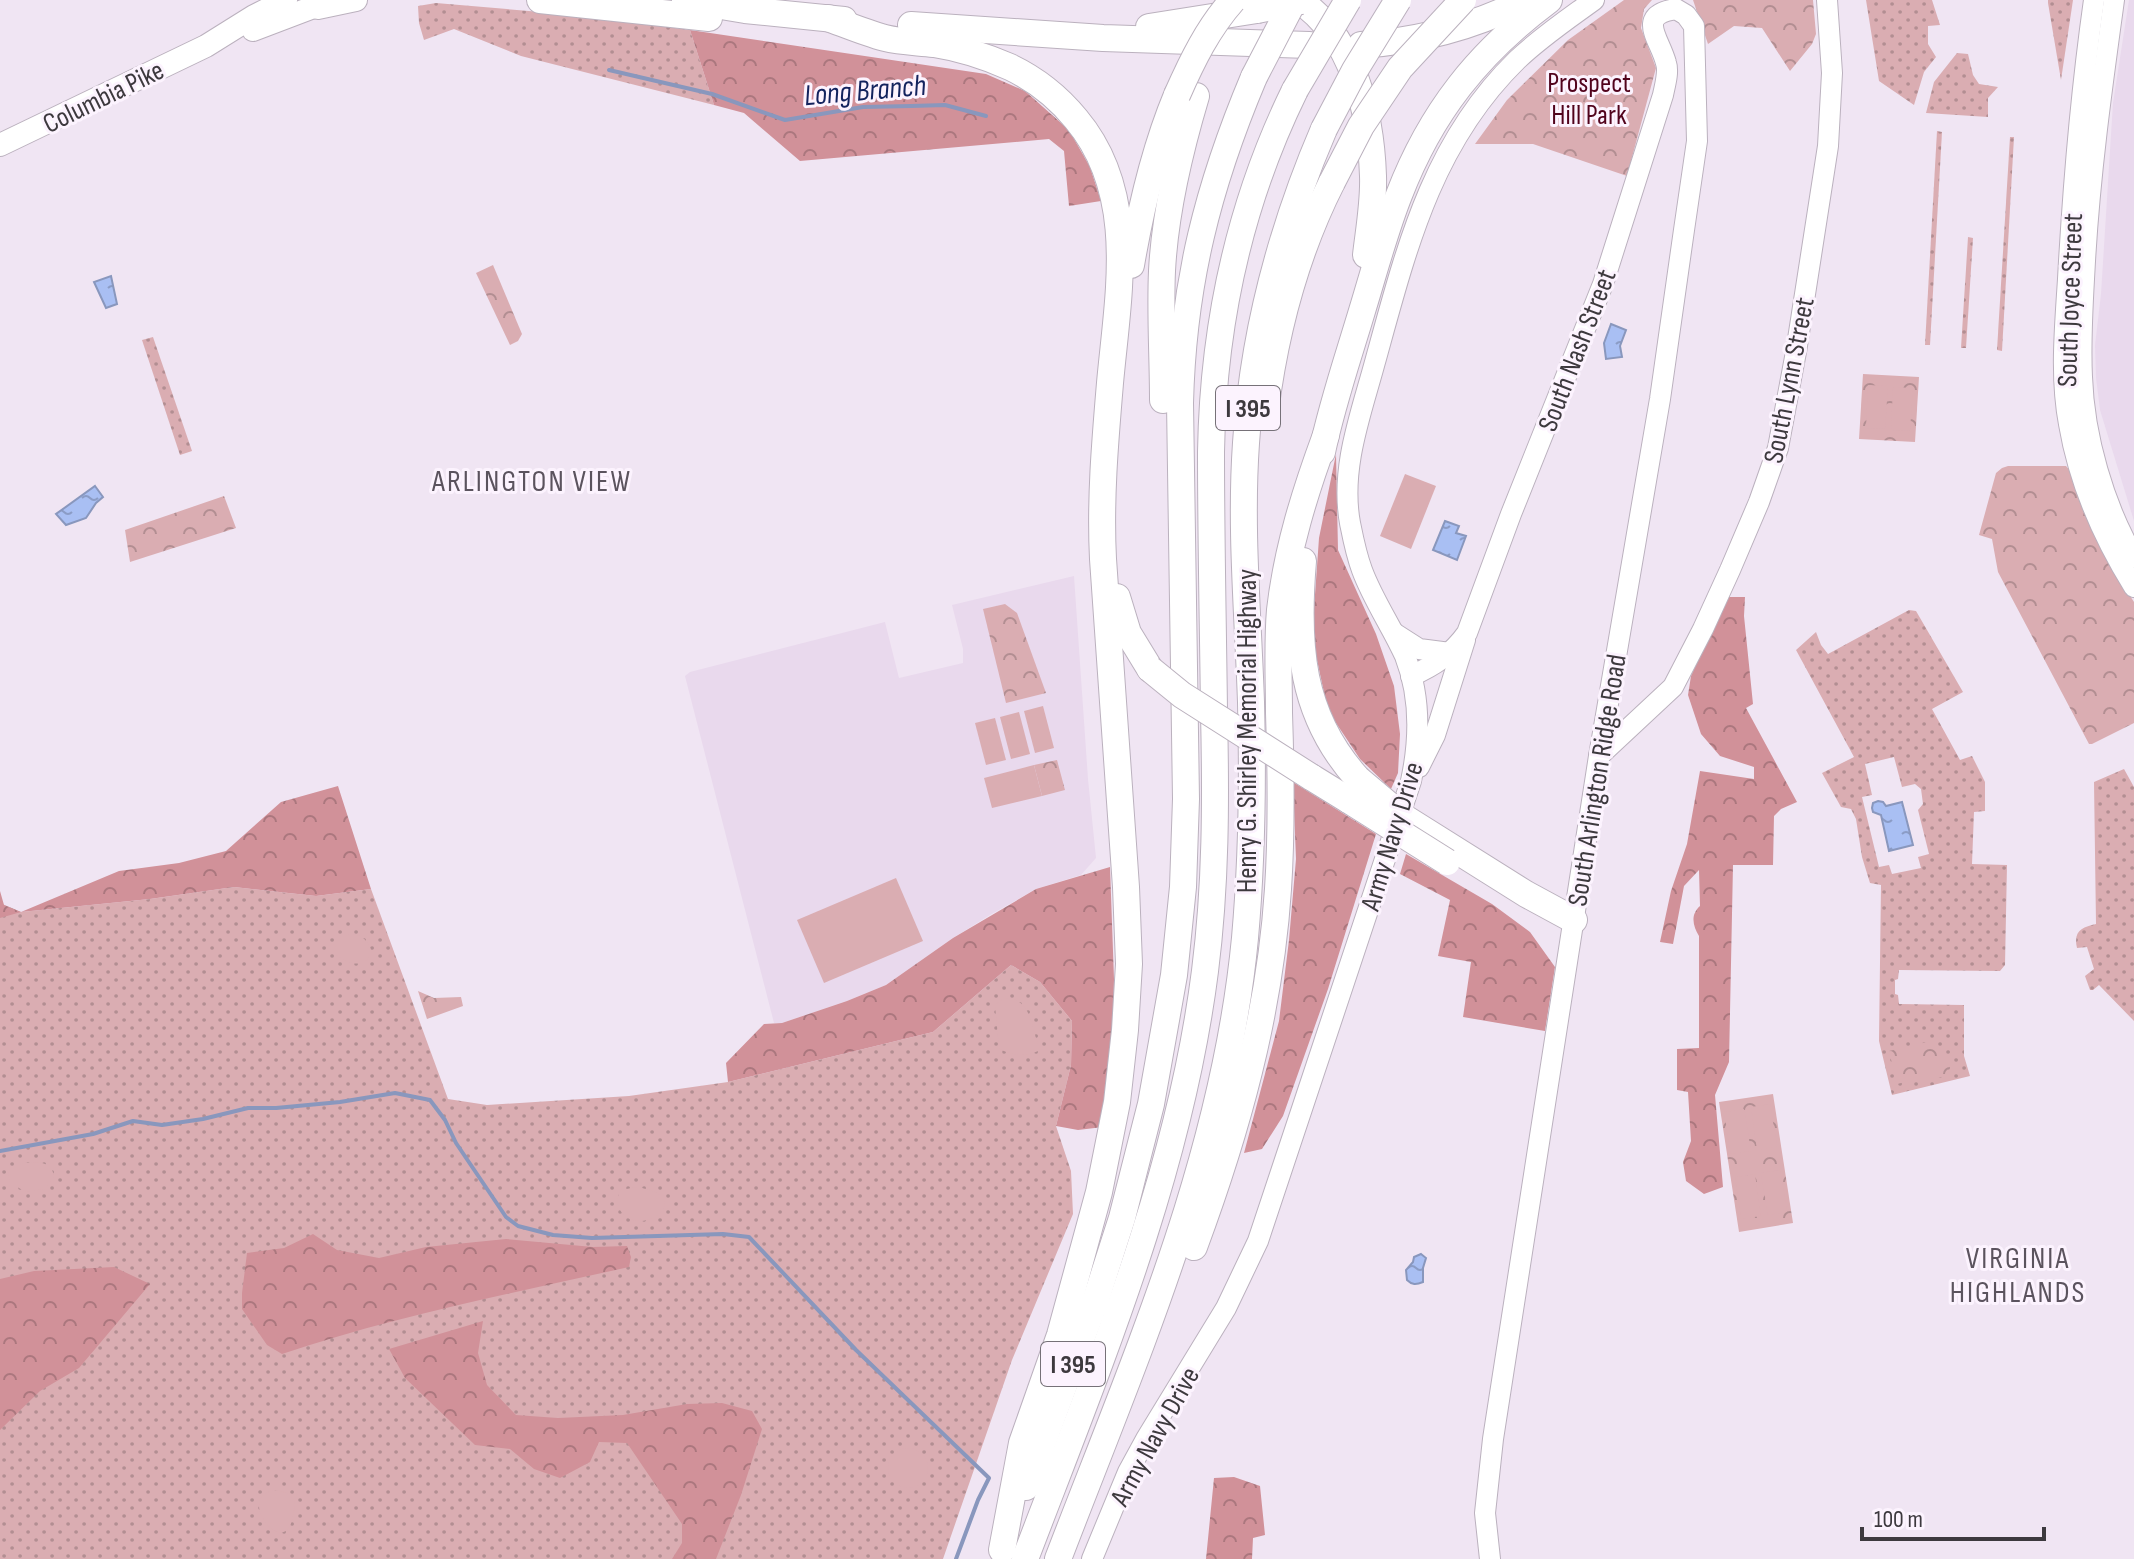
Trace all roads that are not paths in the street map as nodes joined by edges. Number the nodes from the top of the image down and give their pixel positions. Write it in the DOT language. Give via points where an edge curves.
graph roads {
  1 [pos="332,0"];
  2 [pos="356,0"];
  3 [pos="540,0"];
  4 [pos="685,0"];
  5 [pos="1296,0"];
  6 [pos="1304,0"];
  7 [pos="1348,0"];
  8 [pos="1398,0"];
  9 [pos="1463,0"];
  10 [pos="1526,0"];
  11 [pos="1549,0"];
  12 [pos="1594,0"];
  13 [pos="1827,0"];
  14 [pos="2094,0"];
  15 [pos="2114,0"];
  16 [pos="1244,3"];
  17 [pos="292,7"];
  18 [pos="1676,9"];
  19 [pos="776,13"];
  20 [pos="828,18"];
  21 [pos="1062,35"];
  22 [pos="1187,96"];
  23 [pos="0,145"];
  24 [pos="1346,361"];
  25 [pos="1110,386"];
  26 [pos="1326,435"];
  27 [pos="1101,490"];
  28 [pos="2134,557"];
  29 [pos="1183,578"];
  30 [pos="2134,587"];
  31 [pos="1394,633"];
  32 [pos="1467,633"];
  33 [pos="1450,653"];
  34 [pos="1411,676"];
  35 [pos="1611,685"];
  36 [pos="1251,699"];
  37 [pos="1651,707"];
  38 [pos="1599,756"];
  39 [pos="1411,781"];
  40 [pos="1354,790"];
  41 [pos="1572,928"];
  42 [pos="1216,1152"];
  43 [pos="1008,1556"];
  44 [pos="1058,1559"];
  45 [pos="1092,1559"];
  46 [pos="1490,1559"];
  1 -- 17 [label="main road, Columbia Pike"];
  2 -- 17 [label="main road"];
  3 -- 19 [label="highway" via="723,20"];
  4 -- 19 [label="highway"];
  5 -- 24 [label="highway" via="1320,19 1343,50 1370,147 1370,223"];
  5 -- 29 [label="highway, I 395, bridge" via="1254,77 1217,171 1199,238 1181,371"];
  6 -- 16 [label="highway, bridge"];
  7 -- 43 [label="highway, bridge" via="1272,141 1245,216 1217,349 1211,440 1213,881 1199,1017 1172,1142 1122,1302"];
  8 -- 36 [label="highway, Henry G. Shirley Memorial Highway / I 395, bridge" via="1324,129 1299,189 1263,314 1245,445"];
  9 -- 36 [label="highway, bridge" via="1400,68 1361,126 1298,264 1268,388"];
  10 -- 21 [label="highway" via="1445,32 1361,45"];
  11 -- 24 [label="highway" via="1472,69 1431,128 1398,197"];
  12 -- 31 [label="street, Army Navy Drive" via="1535,43 1479,103 1438,169 1414,230 1353,444 1348,490 1362,571"];
  13 -- 37 [label="street, South Lynn Street" via="1832,73 1828,146 1778,448 1703,629 1673,687"];
  14 -- 30 [label="street, South Joyce Street" via="2071,229 2066,401 2085,486"];
  15 -- 28 [label="street, South Joyce Street" via="2089,196 2082,379 2094,456"];
  16 -- 21 [label="highway" via="1187,22"];
  16 -- 22 [label="highway"];
  17 -- 23 [label="main road, Columbia Pike"];
  18 -- 32 [label="street, South Nash Street" via="1661,11 1654,19 1653,32 1666,64 1663,95 1603,284"];
  18 -- 35 [label="street, South Arlington Ridge Road" via="1694,26 1697,141"];
  19 -- 20 [label="highway"];
  20 -- 21 [label="highway"];
  20 -- 25 [label="highway" via="886,38 967,51 1009,67 1049,92 1082,126 1106,167 1117,207 1120,269"];
  22 -- 25 [label="highway" via="1158,144 1145,191 1123,342"];
  22 -- 29 [label="highway" via="1162,270 1164,473"];
  24 -- 26 [label="highway"];
  25 -- 27 [label="highway"];
  26 -- 40 [label="highway" via="1304,552 1301,645 1314,710"];
  26 -- 42 [label="highway" via="1298,518 1283,589 1281,827 1267,989 1253,1061"];
  27 -- 40 [label="highway, bridge" via="1119,606 1150,669 1311,777"];
  27 -- 43 [label="highway" via="1129,941 1126,1020 1105,1166 1060,1335 1022,1443"];
  29 -- 43 [label="highway, I 395" via="1183,887 1167,1018 1135,1174"];
  31 -- 33 [label="street" via="1419,649"];
  31 -- 34 [label="street, Army Navy Drive"];
  32 -- 33 [label="street, South Nash Street"];
  32 -- 39 [label="street" via="1435,735"];
  33 -- 34 [label="street, South Nash Street"];
  34 -- 39 [label="street, Army Navy Drive" via="1419,729"];
  35 -- 37 [label="street" via="1615,703 1624,710"];
  35 -- 38 [label="street, South Arlington Ridge Road"];
  36 -- 42 [label="highway, Henry G. Shirley Memorial Highway / I 395" via="1251,853"];
  37 -- 38 [label="street, South Lynn Street"];
  38 -- 41 [label="street, South Arlington Ridge Road"];
  39 -- 45 [label="street, Army Navy Drive" via="1258,1241 1226,1308 1128,1472"];
  40 -- 41 [label="highway, bridge" via="1554,929"];
  41 -- 46 [label="street, South Arlington Ridge Road" via="1489,1465 1485,1513"];
  42 -- 44 [label="highway, I 395" via="1190,1259 1136,1356"];
}
